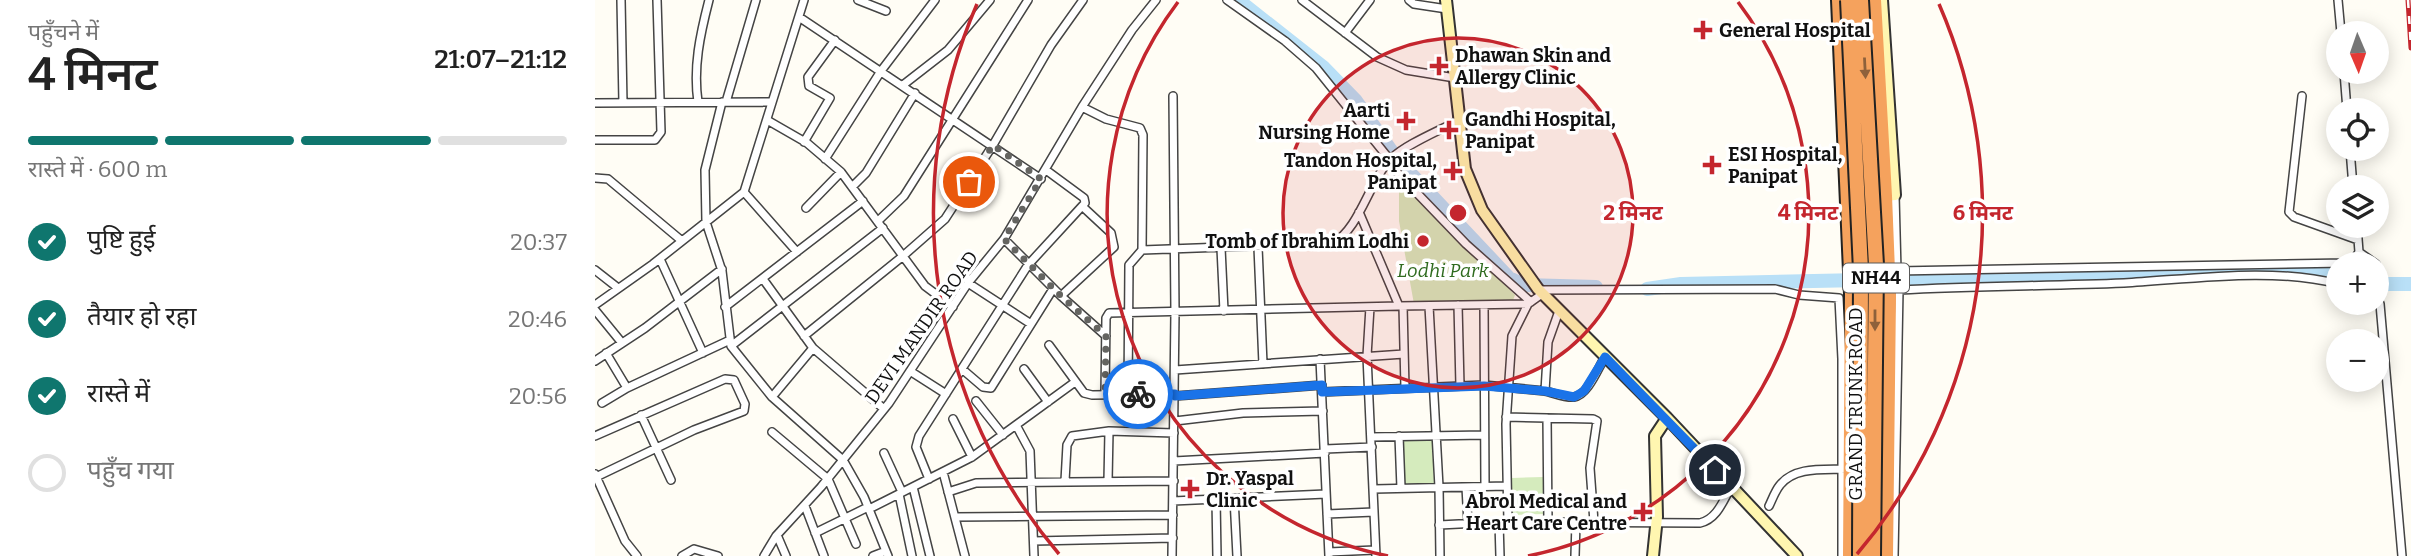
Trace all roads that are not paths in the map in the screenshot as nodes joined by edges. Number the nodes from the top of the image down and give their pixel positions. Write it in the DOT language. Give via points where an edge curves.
graph roads {
  1 [pos="621,0"];
  2 [pos="657,0"];
  3 [pos="709,0"];
  4 [pos="756,0"];
  5 [pos="804,0"];
  6 [pos="935,0"];
  7 [pos="990,0"];
  8 [pos="1028,0"];
  9 [pos="1083,0"];
  10 [pos="1156,0"];
  11 [pos="1227,0"];
  12 [pos="1302,0"];
  13 [pos="1370,0"];
  14 [pos="1409,0"];
  15 [pos="1839,0"];
  16 [pos="1848,0"];
  17 [pos="1861,0"];
  18 [pos="1874,0"];
  19 [pos="1882,0"];
  20 [pos="2338,0"];
  21 [pos="861,1"];
  22 [pos="1447,5"];
  23 [pos="886,12"];
  24 [pos="799,17"];
  25 [pos="2340,21"];
  26 [pos="1345,33"];
  27 [pos="835,40"];
  28 [pos="881,71"];
  29 [pos="1455,78"];
  30 [pos="903,85"];
  31 [pos="915,93"];
  32 [pos="1173,96"];
  33 [pos="2302,96"];
  34 [pos="698,102"];
  35 [pos="724,102"];
  36 [pos="772,102"];
  37 [pos="1879,102"];
  38 [pos="595,103"];
  39 [pos="623,103"];
  40 [pos="660,103"];
  41 [pos="1844,103"];
  42 [pos="1082,107"];
  43 [pos="954,119"];
  44 [pos="767,120"];
  45 [pos="1459,120"];
  46 [pos="595,140"];
  47 [pos="804,142"];
  48 [pos="993,145"];
  49 [pos="825,159"];
  50 [pos="1390,160"];
  51 [pos="1046,170"];
  52 [pos="841,172"];
  53 [pos="595,178"];
  54 [pos="1041,179"];
  55 [pos="852,187"];
  56 [pos="744,192"];
  57 [pos="1890,195"];
  58 [pos="863,201"];
  59 [pos="1083,207"];
  60 [pos="806,208"];
  61 [pos="1359,212"];
  62 [pos="706,222"];
  63 [pos="880,225"];
  64 [pos="1004,239"];
  65 [pos="2358,240"];
  66 [pos="682,241"];
  67 [pos="1258,247"];
  68 [pos="1221,248"];
  69 [pos="1142,250"];
  70 [pos="1175,250"];
  71 [pos="2359,252"];
  72 [pos="797,253"];
  73 [pos="903,256"];
  74 [pos="660,259"];
  75 [pos="2326,263"];
  76 [pos="1028,265"];
  77 [pos="722,269"];
  78 [pos="595,270"];
  79 [pos="1894,270"];
  80 [pos="763,279"];
  81 [pos="2326,281"];
  82 [pos="968,283"];
  83 [pos="618,288"];
  84 [pos="1053,289"];
  85 [pos="1537,289"];
  86 [pos="1895,290"];
  87 [pos="1061,296"];
  88 [pos="680,301"];
  89 [pos="1530,303"];
  90 [pos="1002,305"];
  91 [pos="1458,305"];
  92 [pos="1484,305"];
  93 [pos="1401,306"];
  94 [pos="1429,306"];
  95 [pos="595,307"];
  96 [pos="725,307"];
  97 [pos="783,307"];
  98 [pos="953,307"];
  99 [pos="1370,307"];
  100 [pos="1224,310"];
  101 [pos="1261,310"];
  102 [pos="1559,311"];
  103 [pos="1129,312"];
  104 [pos="1175,312"];
  105 [pos="2381,315"];
  106 [pos="1031,324"];
  107 [pos="804,336"];
  108 [pos="1106,336"];
  109 [pos="622,343"];
  110 [pos="731,343"];
  111 [pos="1049,345"];
  112 [pos="813,348"];
  113 [pos="606,353"];
  114 [pos="703,353"];
  115 [pos="1404,354"];
  116 [pos="1367,356"];
  117 [pos="1605,357"];
  118 [pos="1320,359"];
  119 [pos="595,361"];
  120 [pos="1263,364"];
  121 [pos="962,369"];
  122 [pos="1024,369"];
  123 [pos="1175,370"];
  124 [pos="911,371"];
  125 [pos="1075,382"];
  126 [pos="1460,386"];
  127 [pos="1484,386"];
  128 [pos="1433,387"];
  129 [pos="1509,387"];
  130 [pos="628,388"];
  131 [pos="1322,388"];
  132 [pos="1405,388"];
  133 [pos="1369,389"];
  134 [pos="1545,391"];
  135 [pos="946,394"];
  136 [pos="1128,394"];
  137 [pos="1105,395"];
  138 [pos="1175,395"];
  139 [pos="772,397"];
  140 [pos="976,401"];
  141 [pos="1048,402"];
  142 [pos="601,403"];
  143 [pos="884,409"];
  144 [pos="1323,411"];
  145 [pos="641,415"];
  146 [pos="1506,417"];
  147 [pos="1547,418"];
  148 [pos="1667,418"];
  149 [pos="953,419"];
  150 [pos="1175,421"];
  151 [pos="1016,425"];
  152 [pos="1109,431"];
  153 [pos="772,432"];
  154 [pos="1174,433"];
  155 [pos="1003,435"];
  156 [pos="1484,435"];
  157 [pos="595,436"];
  158 [pos="1399,436"];
  159 [pos="1436,436"];
  160 [pos="1371,437"];
  161 [pos="1371,447"];
  162 [pos="656,449"];
  163 [pos="1325,451"];
  164 [pos="884,453"];
  165 [pos="972,457"];
  166 [pos="843,460"];
  167 [pos="1174,461"];
  168 [pos="1891,466"];
  169 [pos="1847,469"];
  170 [pos="943,472"];
  171 [pos="596,475"];
  172 [pos="828,479"];
  173 [pos="929,479"];
  174 [pos="671,480"];
  175 [pos="1031,481"];
  176 [pos="1065,481"];
  177 [pos="1108,481"];
  178 [pos="1174,481"];
  179 [pos="1467,486"];
  180 [pos="1485,486"];
  181 [pos="1507,486"];
  182 [pos="913,487"];
  183 [pos="1439,487"];
  184 [pos="1731,487"];
  185 [pos="1401,488"];
  186 [pos="1374,489"];
  187 [pos="948,492"];
  188 [pos="900,493"];
  189 [pos="1327,494"];
  190 [pos="1234,498"];
  191 [pos="1216,499"];
  192 [pos="1173,501"];
  193 [pos="805,506"];
  194 [pos="1769,506"];
  195 [pos="869,508"];
  196 [pos="1374,512"];
  197 [pos="1327,514"];
  198 [pos="1173,515"];
  199 [pos="1033,516"];
  200 [pos="955,517"];
  201 [pos="845,518"];
  202 [pos="1499,522"];
  203 [pos="1508,522"];
  204 [pos="1548,522"];
  205 [pos="1576,522"];
  206 [pos="1594,522"];
  207 [pos="1656,522"];
  208 [pos="1468,523"];
  209 [pos="1439,525"];
  210 [pos="815,533"];
  211 [pos="778,535"];
  212 [pos="1173,538"];
  213 [pos="1034,541"];
  214 [pos="856,544"];
  215 [pos="887,553"];
  216 [pos="1376,553"];
  217 [pos="1329,554"];
  218 [pos="1792,554"];
  219 [pos="637,556"];
  220 [pos="683,556"];
  221 [pos="718,556"];
  222 [pos="764,556"];
  223 [pos="786,556"];
  224 [pos="824,556"];
  225 [pos="873,556"];
  226 [pos="912,556"];
  227 [pos="930,556"];
  228 [pos="965,556"];
  229 [pos="1034,556"];
  230 [pos="1172,556"];
  231 [pos="1217,556"];
  232 [pos="1237,556"];
  233 [pos="1440,556"];
  234 [pos="1500,556"];
  235 [pos="1575,556"];
  236 [pos="1653,556"];
  237 [pos="1842,556"];
  238 [pos="1850,556"];
  239 [pos="1860,556"];
  240 [pos="1873,556"];
  241 [pos="1885,556"];
  242 [pos="1894,556"];
  243 [pos="2402,556"];
  1 -- 39 [label="street"];
  2 -- 40 [label="street"];
  3 -- 34 [label="street" via="694,78"];
  4 -- 35 [label="street"];
  5 -- 24 [label="street"];
  6 -- 28 [label="street"];
  7 -- 30 [label="street" via="948,50"];
  8 -- 43 [label="street"];
  9 -- 48 [label="street"];
  10 -- 42 [label="street, DEVI MANDIR ROAD"];
  11 -- 50 [label="street" via="1316,68"];
  12 -- 26 [label="street"];
  13 -- 26 [label="street"];
  14 -- 22 [label="street"];
  15 -- 41 [label="highway"];
  16 -- 239 [label="highway, GRAND TRUNK ROAD / NH44, bridge" via="1861,270"];
  17 -- 240 [label="highway, GRAND TRUNK ROAD / NH44, one-way, bridge" via="1876,265"];
  18 -- 37 [label="highway"];
  19 -- 57 [label="street"];
  20 -- 25 [label="street"];
  21 -- 23 [label="street"];
  22 -- 29 [label="street"];
  24 -- 27 [label="street"];
  24 -- 36 [label="street"];
  26 -- 29 [label="street" via="1377,57 1406,70"];
  27 -- 28 [label="street"];
  27 -- 47 [label="street" via="808,77 809,86 830,98"];
  28 -- 30 [label="street"];
  28 -- 49 [label="street"];
  29 -- 45 [label="street"];
  30 -- 31 [label="street"];
  31 -- 43 [label="street"];
  31 -- 55 [label="street" via="866,173"];
  32 -- 70 [label="street"];
  33 -- 65 [label="street" via="2289,212"];
  34 -- 35 [label="street"];
  34 -- 40 [label="street"];
  35 -- 36 [label="street"];
  35 -- 62 [label="street" via="705,170"];
  36 -- 44 [label="street"];
  37 -- 41 [label="highway"];
  37 -- 57 [label="highway"];
  38 -- 39 [label="street"];
  39 -- 40 [label="street"];
  40 -- 46 [label="street" via="661,132 655,140"];
  41 -- 169 [label="highway" via="1852,294"];
  42 -- 51 [label="street, DEVI MANDIR ROAD"];
  42 -- 69 [label="street" via="1106,120 1140,128 1143,135"];
  43 -- 48 [label="street"];
  43 -- 63 [label="street" via="905,196"];
  44 -- 47 [label="street"];
  44 -- 56 [label="street"];
  45 -- 50 [label="street"];
  45 -- 85 [label="street" via="1472,189"];
  47 -- 49 [label="street"];
  48 -- 54 [label="street"];
  48 -- 73 [label="street" via="945,219"];
  49 -- 52 [label="street"];
  50 -- 61 [label="street"];
  50 -- 89 [label="street" via="1466,244"];
  51 -- 54 [label="street, DEVI MANDIR ROAD"];
  51 -- 59 [label="street" via="1084,198"];
  52 -- 55 [label="street"];
  52 -- 60 [label="street"];
  53 -- 66 [label="street" via="608,179"];
  54 -- 64 [label="street, DEVI MANDIR ROAD"];
  55 -- 58 [label="street"];
  56 -- 62 [label="street"];
  56 -- 72 [label="street"];
  57 -- 79 [label="highway"];
  58 -- 63 [label="street"];
  58 -- 72 [label="street"];
  59 -- 76 [label="street"];
  59 -- 87 [label="street" via="1111,233 1114,247"];
  61 -- 67 [label="street" via="1333,243"];
  61 -- 93 [label="street"];
  62 -- 66 [label="street"];
  62 -- 77 [label="street"];
  63 -- 73 [label="street"];
  63 -- 97 [label="street"];
  64 -- 76 [label="street"];
  64 -- 82 [label="street, DEVI MANDIR ROAD"];
  65 -- 71 [label="street"];
  66 -- 74 [label="street"];
  67 -- 68 [label="street"];
  67 -- 101 [label="street"];
  68 -- 70 [label="street"];
  68 -- 100 [label="street"];
  69 -- 70 [label="street"];
  69 -- 103 [label="street" via="1129,265"];
  70 -- 104 [label="street"];
  72 -- 80 [label="street"];
  73 -- 98 [label="street" via="925,286"];
  73 -- 107 [label="street"];
  74 -- 83 [label="street"];
  74 -- 88 [label="street"];
  75 -- 79 [label="street"];
  76 -- 84 [label="street"];
  76 -- 90 [label="street"];
  77 -- 88 [label="street"];
  77 -- 96 [label="street"];
  78 -- 83 [label="street"];
  79 -- 86 [label="highway"];
  80 -- 96 [label="street"];
  80 -- 97 [label="street"];
  81 -- 86 [label="street" via="2270,275"];
  82 -- 90 [label="street"];
  82 -- 98 [label="street, DEVI MANDIR ROAD"];
  83 -- 95 [label="street"];
  84 -- 87 [label="street"];
  84 -- 106 [label="street"];
  85 -- 89 [label="street"];
  85 -- 102 [label="street"];
  85 -- 169 [label="street" via="1775,289 1837,297 1841,303"];
  86 -- 168 [label="highway"];
  87 -- 108 [label="street"];
  88 -- 109 [label="street"];
  88 -- 114 [label="street"];
  89 -- 92 [label="street"];
  89 -- 129 [label="street" via="1513,336"];
  90 -- 106 [label="street"];
  90 -- 121 [label="street"];
  91 -- 92 [label="street"];
  91 -- 94 [label="street"];
  91 -- 126 [label="street"];
  92 -- 127 [label="street"];
  93 -- 94 [label="street"];
  93 -- 99 [label="street"];
  93 -- 115 [label="street"];
  94 -- 128 [label="street"];
  95 -- 109 [label="street"];
  96 -- 110 [label="street"];
  97 -- 107 [label="street"];
  97 -- 110 [label="street"];
  98 -- 124 [label="street, DEVI MANDIR ROAD"];
  99 -- 101 [label="street"];
  99 -- 116 [label="street"];
  100 -- 101 [label="street"];
  100 -- 104 [label="street"];
  101 -- 120 [label="street"];
  102 -- 117 [label="street"];
  102 -- 134 [label="street" via="1548,342"];
  103 -- 104 [label="street"];
  103 -- 108 [label="street" via="1107,315"];
  103 -- 136 [label="street"];
  104 -- 123 [label="street"];
  105 -- 243 [label="street"];
  106 -- 121 [label="street" via="991,388 983,387"];
  107 -- 112 [label="street"];
  108 -- 137 [label="street"];
  109 -- 113 [label="street"];
  110 -- 114 [label="street"];
  110 -- 139 [label="street"];
  111 -- 125 [label="street"];
  112 -- 139 [label="street"];
  112 -- 143 [label="street"];
  113 -- 119 [label="street"];
  113 -- 130 [label="street"];
  114 -- 130 [label="street"];
  115 -- 116 [label="street"];
  115 -- 132 [label="street"];
  116 -- 118 [label="street"];
  116 -- 133 [label="street"];
  117 -- 134 [label="street" via="1578,396"];
  117 -- 148 [label="street"];
  118 -- 120 [label="street"];
  118 -- 131 [label="street"];
  120 -- 123 [label="street"];
  121 -- 135 [label="street"];
  122 -- 141 [label="street"];
  123 -- 138 [label="street"];
  124 -- 135 [label="street"];
  124 -- 143 [label="street, DEVI MANDIR ROAD"];
  125 -- 137 [label="street" via="1084,393"];
  125 -- 141 [label="street"];
  126 -- 127 [label="street"];
  126 -- 128 [label="street"];
  127 -- 129 [label="street"];
  127 -- 156 [label="street"];
  128 -- 132 [label="street"];
  128 -- 159 [label="street"];
  129 -- 134 [label="street"];
  129 -- 146 [label="street"];
  130 -- 142 [label="street"];
  131 -- 133 [label="street"];
  131 -- 138 [label="street"];
  131 -- 144 [label="street"];
  132 -- 133 [label="street"];
  133 -- 160 [label="street"];
  135 -- 173 [label="street" via="916,442"];
  136 -- 137 [label="street"];
  136 -- 138 [label="street"];
  138 -- 150 [label="street"];
  139 -- 166 [label="street"];
  140 -- 155 [label="street"];
  141 -- 151 [label="street"];
  143 -- 166 [label="street, DEVI MANDIR ROAD"];
  144 -- 150 [label="street"];
  144 -- 163 [label="street"];
  145 -- 157 [label="street"];
  145 -- 162 [label="street"];
  145 -- 162 [label="street" via="725,379 734,380 745,404 744,411"];
  146 -- 147 [label="street"];
  146 -- 181 [label="street"];
  147 -- 204 [label="street"];
  147 -- 206 [label="street" via="1597,421 1590,468"];
  148 -- 184 [label="street"];
  148 -- 207 [label="street" via="1655,436"];
  149 -- 165 [label="street"];
  150 -- 154 [label="street"];
  151 -- 155 [label="street"];
  151 -- 175 [label="street" via="1030,451"];
  152 -- 154 [label="street"];
  152 -- 176 [label="street" via="1069,439"];
  152 -- 177 [label="street"];
  153 -- 172 [label="street"];
  154 -- 167 [label="street"];
  155 -- 165 [label="street"];
  156 -- 159 [label="street"];
  156 -- 180 [label="street"];
  158 -- 159 [label="street"];
  158 -- 160 [label="street"];
  158 -- 185 [label="street"];
  159 -- 183 [label="street"];
  160 -- 161 [label="street"];
  161 -- 163 [label="street"];
  161 -- 186 [label="street"];
  162 -- 171 [label="street"];
  162 -- 174 [label="street"];
  163 -- 167 [label="street"];
  163 -- 189 [label="street"];
  164 -- 188 [label="street"];
  165 -- 170 [label="street"];
  166 -- 172 [label="street, DEVI MANDIR ROAD"];
  166 -- 195 [label="street"];
  167 -- 178 [label="street"];
  168 -- 169 [label="street"];
  168 -- 241 [label="highway"];
  168 -- 242 [label="street"];
  169 -- 194 [label="street" via="1794,474 1780,485"];
  169 -- 237 [label="street"];
  169 -- 238 [label="highway"];
  170 -- 173 [label="street"];
  170 -- 187 [label="street"];
  171 -- 219 [label="street" via="625,541"];
  172 -- 193 [label="street, DEVI MANDIR ROAD"];
  172 -- 201 [label="street"];
  173 -- 182 [label="street"];
  175 -- 176 [label="street"];
  175 -- 187 [label="street" via="976,483"];
  175 -- 199 [label="street"];
  176 -- 177 [label="street"];
  177 -- 178 [label="street"];
  178 -- 192 [label="street"];
  179 -- 180 [label="street"];
  179 -- 183 [label="street"];
  179 -- 208 [label="street"];
  180 -- 181 [label="street"];
  181 -- 203 [label="street"];
  182 -- 188 [label="street"];
  182 -- 227 [label="street"];
  183 -- 185 [label="street"];
  183 -- 209 [label="street"];
  184 -- 207 [label="street" via="1708,521"];
  184 -- 218 [label="street"];
  185 -- 186 [label="street"];
  186 -- 196 [label="street"];
  187 -- 200 [label="street"];
  188 -- 195 [label="street"];
  188 -- 226 [label="street"];
  189 -- 190 [label="street"];
  189 -- 197 [label="street"];
  190 -- 191 [label="street"];
  190 -- 232 [label="street"];
  191 -- 192 [label="street"];
  191 -- 231 [label="street"];
  192 -- 198 [label="street"];
  193 -- 210 [label="street"];
  193 -- 211 [label="street, DEVI MANDIR ROAD"];
  195 -- 201 [label="street"];
  195 -- 215 [label="street"];
  196 -- 197 [label="street"];
  196 -- 216 [label="street"];
  197 -- 217 [label="street"];
  198 -- 199 [label="street"];
  198 -- 212 [label="street"];
  199 -- 200 [label="street"];
  199 -- 213 [label="street"];
  200 -- 228 [label="street"];
  201 -- 210 [label="street"];
  201 -- 214 [label="street"];
  202 -- 203 [label="street"];
  202 -- 208 [label="street"];
  202 -- 234 [label="street"];
  203 -- 204 [label="street"];
  204 -- 205 [label="street"];
  205 -- 206 [label="street"];
  205 -- 235 [label="street"];
  206 -- 207 [label="street"];
  207 -- 236 [label="street"];
  208 -- 209 [label="street"];
  209 -- 233 [label="street"];
  210 -- 224 [label="street"];
  211 -- 222 [label="street, DEVI MANDIR ROAD"];
  211 -- 223 [label="street"];
  212 -- 213 [label="street"];
  212 -- 230 [label="street"];
  213 -- 229 [label="street"];
  215 -- 225 [label="street"];
  216 -- 217 [label="street"];
  220 -- 221 [label="street" via="694,549"];
}
